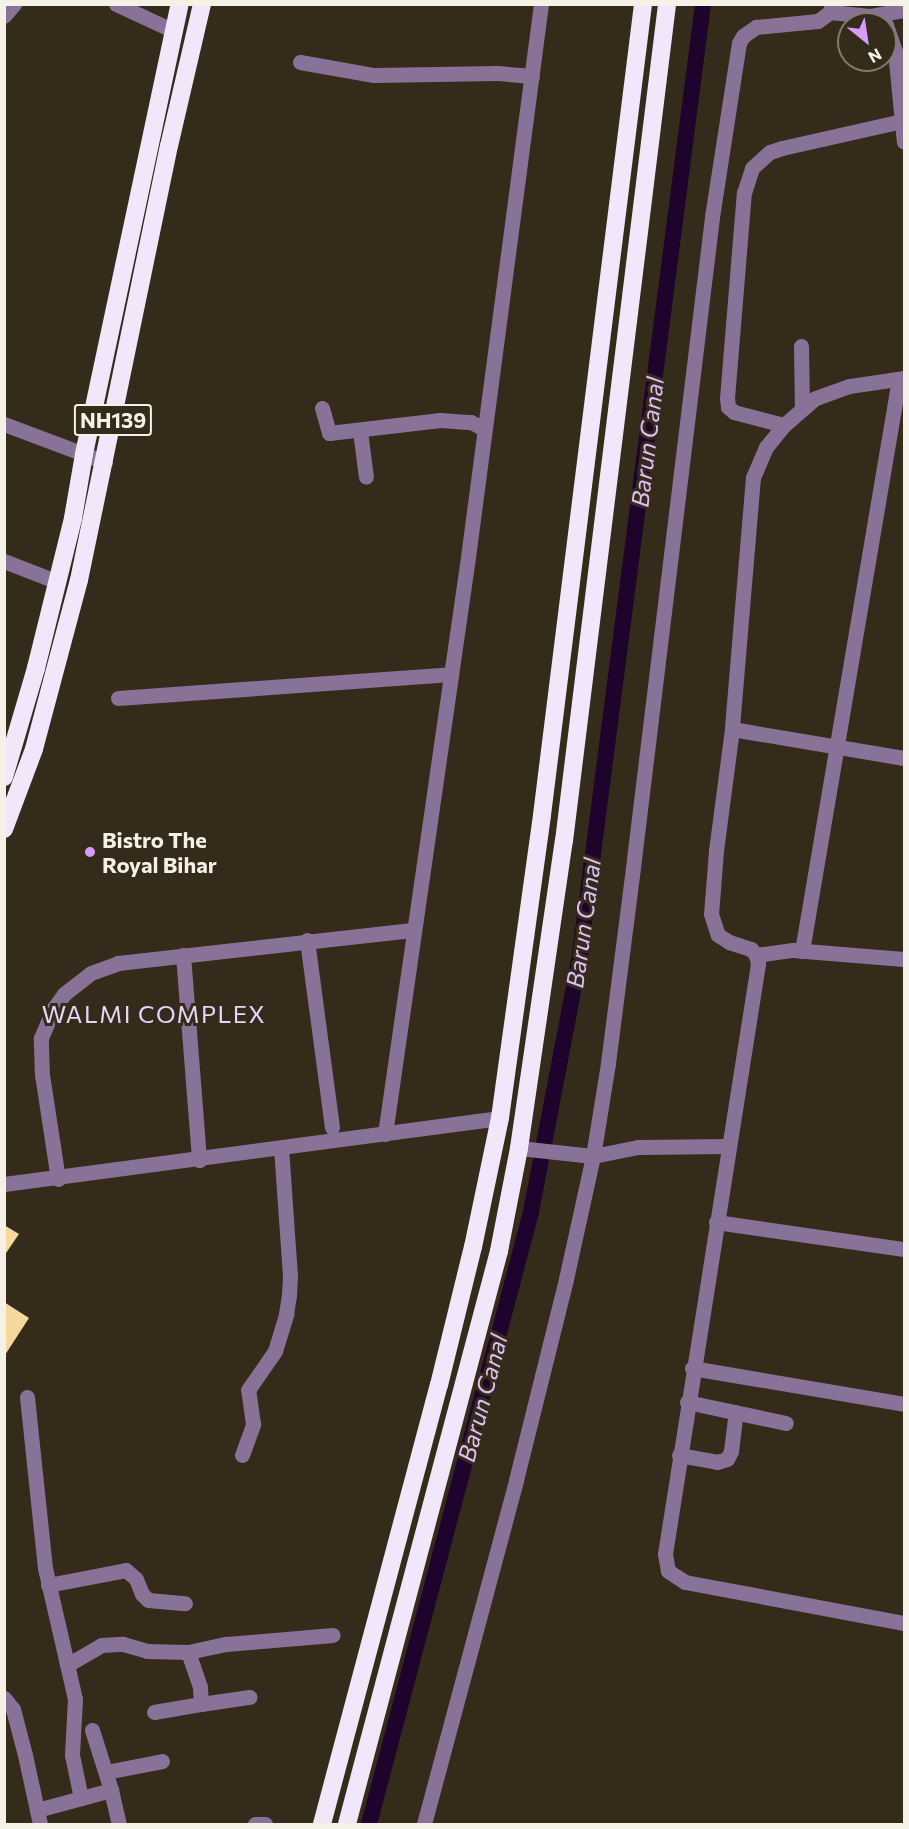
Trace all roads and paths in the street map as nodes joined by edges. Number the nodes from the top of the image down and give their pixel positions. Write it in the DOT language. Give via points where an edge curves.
graph roads {
  1 [pos="14,4"];
  2 [pos="116,4"];
  3 [pos="180,4"];
  4 [pos="202,4"];
  5 [pos="541,4"];
  6 [pos="643,4"];
  7 [pos="667,4"];
  8 [pos="831,8"];
  9 [pos="850,12"];
  10 [pos="4,16"];
  11 [pos="174,31"];
  12 [pos="300,62"];
  13 [pos="896,72"];
  14 [pos="532,76"];
  15 [pos="902,121"];
  16 [pos="904,142"];
  17 [pos="801,346"];
  18 [pos="902,378"];
  19 [pos="322,408"];
  20 [pos="802,408"];
  21 [pos="4,424"];
  22 [pos="784,425"];
  23 [pos="484,429"];
  24 [pos="360,431"];
  25 [pos="84,454"];
  26 [pos="105,462"];
  27 [pos="366,477"];
  28 [pos="5,561"];
  29 [pos="58,582"];
  30 [pos="451,674"];
  31 [pos="118,698"];
  32 [pos="732,729"];
  33 [pos="836,747"];
  34 [pos="904,758"];
  35 [pos="4,777"];
  36 [pos="4,830"];
  37 [pos="414,930"];
  38 [pos="307,940"];
  39 [pos="802,951"];
  40 [pos="183,954"];
  41 [pos="756,955"];
  42 [pos="904,958"];
  43 [pos="500,1118"];
  44 [pos="332,1127"];
  45 [pos="385,1134"];
  46 [pos="729,1146"];
  47 [pos="281,1148"];
  48 [pos="527,1148"];
  49 [pos="586,1156"];
  50 [pos="199,1160"];
  51 [pos="58,1179"];
  52 [pos="4,1184"];
  53 [pos="716,1222"];
  54 [pos="904,1249"];
  55 [pos="692,1368"];
  56 [pos="27,1397"];
  57 [pos="687,1402"];
  58 [pos="904,1404"];
  59 [pos="736,1412"];
  60 [pos="786,1423"];
  61 [pos="242,1455"];
  62 [pos="680,1455"];
  63 [pos="48,1585"];
  64 [pos="185,1603"];
  65 [pos="904,1623"];
  66 [pos="333,1635"];
  67 [pos="188,1652"];
  68 [pos="67,1665"];
  69 [pos="249,1697"];
  70 [pos="4,1698"];
  71 [pos="201,1704"];
  72 [pos="154,1712"];
  73 [pos="92,1730"];
  74 [pos="162,1761"];
  75 [pos="106,1772"];
  76 [pos="111,1790"];
  77 [pos="81,1798"];
  78 [pos="38,1817"];
  79 [pos="119,1824"];
  80 [pos="255,1824"];
  81 [pos="265,1824"];
  82 [pos="322,1824"];
  83 [pos="347,1824"];
  84 [pos="424,1824"];
  1 -- 10 [label="street"];
  2 -- 11 [label="street"];
  3 -- 11 [label="highway, NH139"];
  4 -- 26 [label="highway, NH139"];
  5 -- 14 [label="street"];
  6 -- 43 [label="highway" via="542,816"];
  7 -- 48 [label="highway"];
  8 -- 9 [label="street"];
  8 -- 49 [label="street" via="818,21 756,27 743,36 738,50 712,217 634,859"];
  11 -- 25 [label="highway, NH139"];
  12 -- 14 [label="street" via="374,75"];
  13 -- 15 [label="street"];
  14 -- 23 [label="street"];
  15 -- 16 [label="street"];
  15 -- 22 [label="street" via="782,148 752,168 744,193 728,407"];
  17 -- 20 [label="street"];
  18 -- 20 [label="street" via="849,386 814,399"];
  18 -- 33 [label="street"];
  19 -- 24 [label="street" via="329,433"];
  20 -- 22 [label="street"];
  21 -- 25 [label="street"];
  22 -- 32 [label="street" via="766,447 753,477"];
  23 -- 24 [label="street" via="471,422 440,420"];
  23 -- 30 [label="street"];
  24 -- 27 [label="street"];
  25 -- 26 [label="street"];
  25 -- 29 [label="highway, NH139"];
  26 -- 36 [label="highway, NH139" via="54,682"];
  28 -- 29 [label="street"];
  29 -- 35 [label="highway, NH139"];
  30 -- 31 [label="street"];
  30 -- 37 [label="street"];
  32 -- 33 [label="street"];
  32 -- 41 [label="street" via="711,914 718,935"];
  33 -- 34 [label="street"];
  33 -- 39 [label="street"];
  37 -- 38 [label="street"];
  37 -- 45 [label="street"];
  38 -- 40 [label="street"];
  38 -- 44 [label="street"];
  39 -- 41 [label="street"];
  39 -- 42 [label="street"];
  40 -- 50 [label="street"];
  40 -- 51 [label="street" via="118,963 91,973 64,994 54,1008 41,1038 41,1054"];
  41 -- 46 [label="street" via="756,980"];
  43 -- 45 [label="street"];
  43 -- 82 [label="highway" via="439,1385"];
  45 -- 47 [label="street"];
  46 -- 49 [label="street" via="646,1147"];
  46 -- 53 [label="street"];
  47 -- 50 [label="street"];
  47 -- 61 [label="street" via="289,1294 275,1351 248,1390 253,1424"];
  48 -- 49 [label="street"];
  48 -- 83 [label="highway"];
  49 -- 84 [label="street" via="566,1279"];
  50 -- 51 [label="street"];
  51 -- 52 [label="street"];
  53 -- 54 [label="street"];
  53 -- 55 [label="street"];
  55 -- 57 [label="street"];
  55 -- 58 [label="street"];
  56 -- 63 [label="street"];
  57 -- 59 [label="street"];
  57 -- 62 [label="street"];
  59 -- 60 [label="street"];
  59 -- 62 [label="street" via="726,1460"];
  62 -- 65 [label="street" via="664,1554 668,1571 675,1577"];
  63 -- 64 [label="street" via="126,1570 148,1600"];
  63 -- 68 [label="street"];
  66 -- 67 [label="street" via="245,1641"];
  67 -- 68 [label="street" via="101,1645"];
  67 -- 71 [label="street" via="200,1687"];
  68 -- 77 [label="street" via="76,1708 72,1755"];
  69 -- 71 [label="street"];
  70 -- 78 [label="street" via="13,1709"];
  71 -- 72 [label="street"];
  73 -- 75 [label="street"];
  74 -- 75 [label="street"];
  75 -- 76 [label="street"];
  76 -- 77 [label="street"];
  76 -- 79 [label="street"];
  77 -- 78 [label="street"];
  80 -- 81 [label="street"];
}
